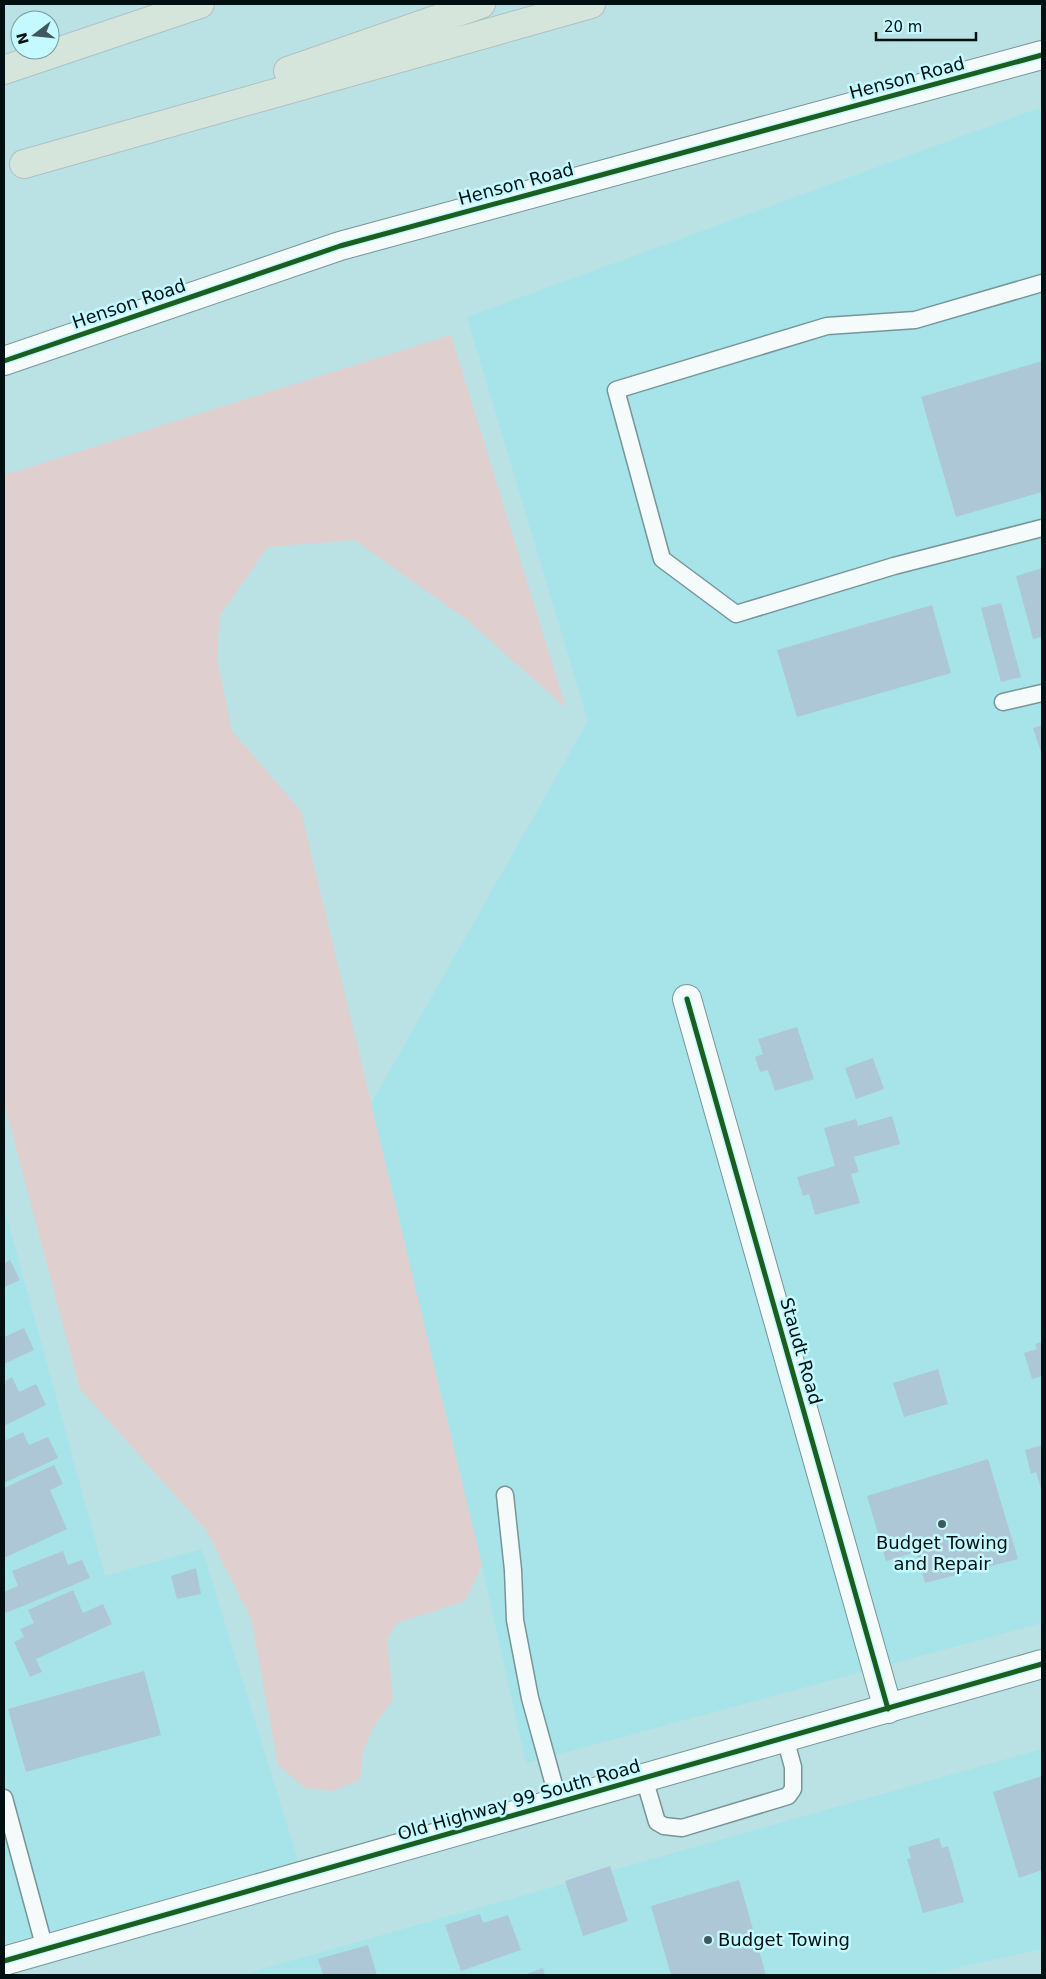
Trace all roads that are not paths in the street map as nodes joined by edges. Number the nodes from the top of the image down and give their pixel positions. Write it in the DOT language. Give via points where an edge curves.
graph roads {
  1 [pos="164,4"];
  2 [pos="200,4"];
  3 [pos="480,4"];
  4 [pos="592,4"];
  5 [pos="60,46"];
  6 [pos="1042,55"];
  7 [pos="25,60"];
  8 [pos="4,69"];
  9 [pos="14,168"];
  10 [pos="1042,283"];
  11 [pos="4,361"];
  12 [pos="1042,528"];
  13 [pos="1042,693"];
  14 [pos="1003,702"];
  15 [pos="687,999"];
  16 [pos="505,1495"];
  17 [pos="1042,1664"];
  18 [pos="888,1709"];
  19 [pos="785,1738"];
  20 [pos="644,1778"];
  21 [pos="4,1798"];
  22 [pos="559,1803"];
  23 [pos="45,1949"];
  24 [pos="4,1961"];
  1 -- 5 [label="highway"];
  2 -- 8 [label="highway"];
  3 -- 9 [label="highway"];
  4 -- 9 [label="highway"];
  6 -- 11 [label="street, Henson Road" via="340,246"];
  7 -- 8 [label="highway"];
  10 -- 12 [label="lane" via="915,320 827,326 616,390 662,559 736,614 894,566"];
  13 -- 14 [label="lane"];
  15 -- 18 [label="street, Staudt Road"];
  16 -- 22 [label="lane" via="515,1620 530,1698"];
  17 -- 18 [label="street, Old Highway 99 South Road"];
  18 -- 19 [label="street, Old Highway 99 South Road"];
  19 -- 20 [label="street, Old Highway 99 South Road"];
  19 -- 20 [label="lane" via="793,1768 793,1789 788,1796 717,1819 682,1828 664,1826 657,1822"];
  20 -- 22 [label="street, Old Highway 99 South Road"];
  21 -- 23 [label="lane"];
  22 -- 23 [label="street, Old Highway 99 South Road"];
  23 -- 24 [label="street, Old Highway 99 South Road"];
}
